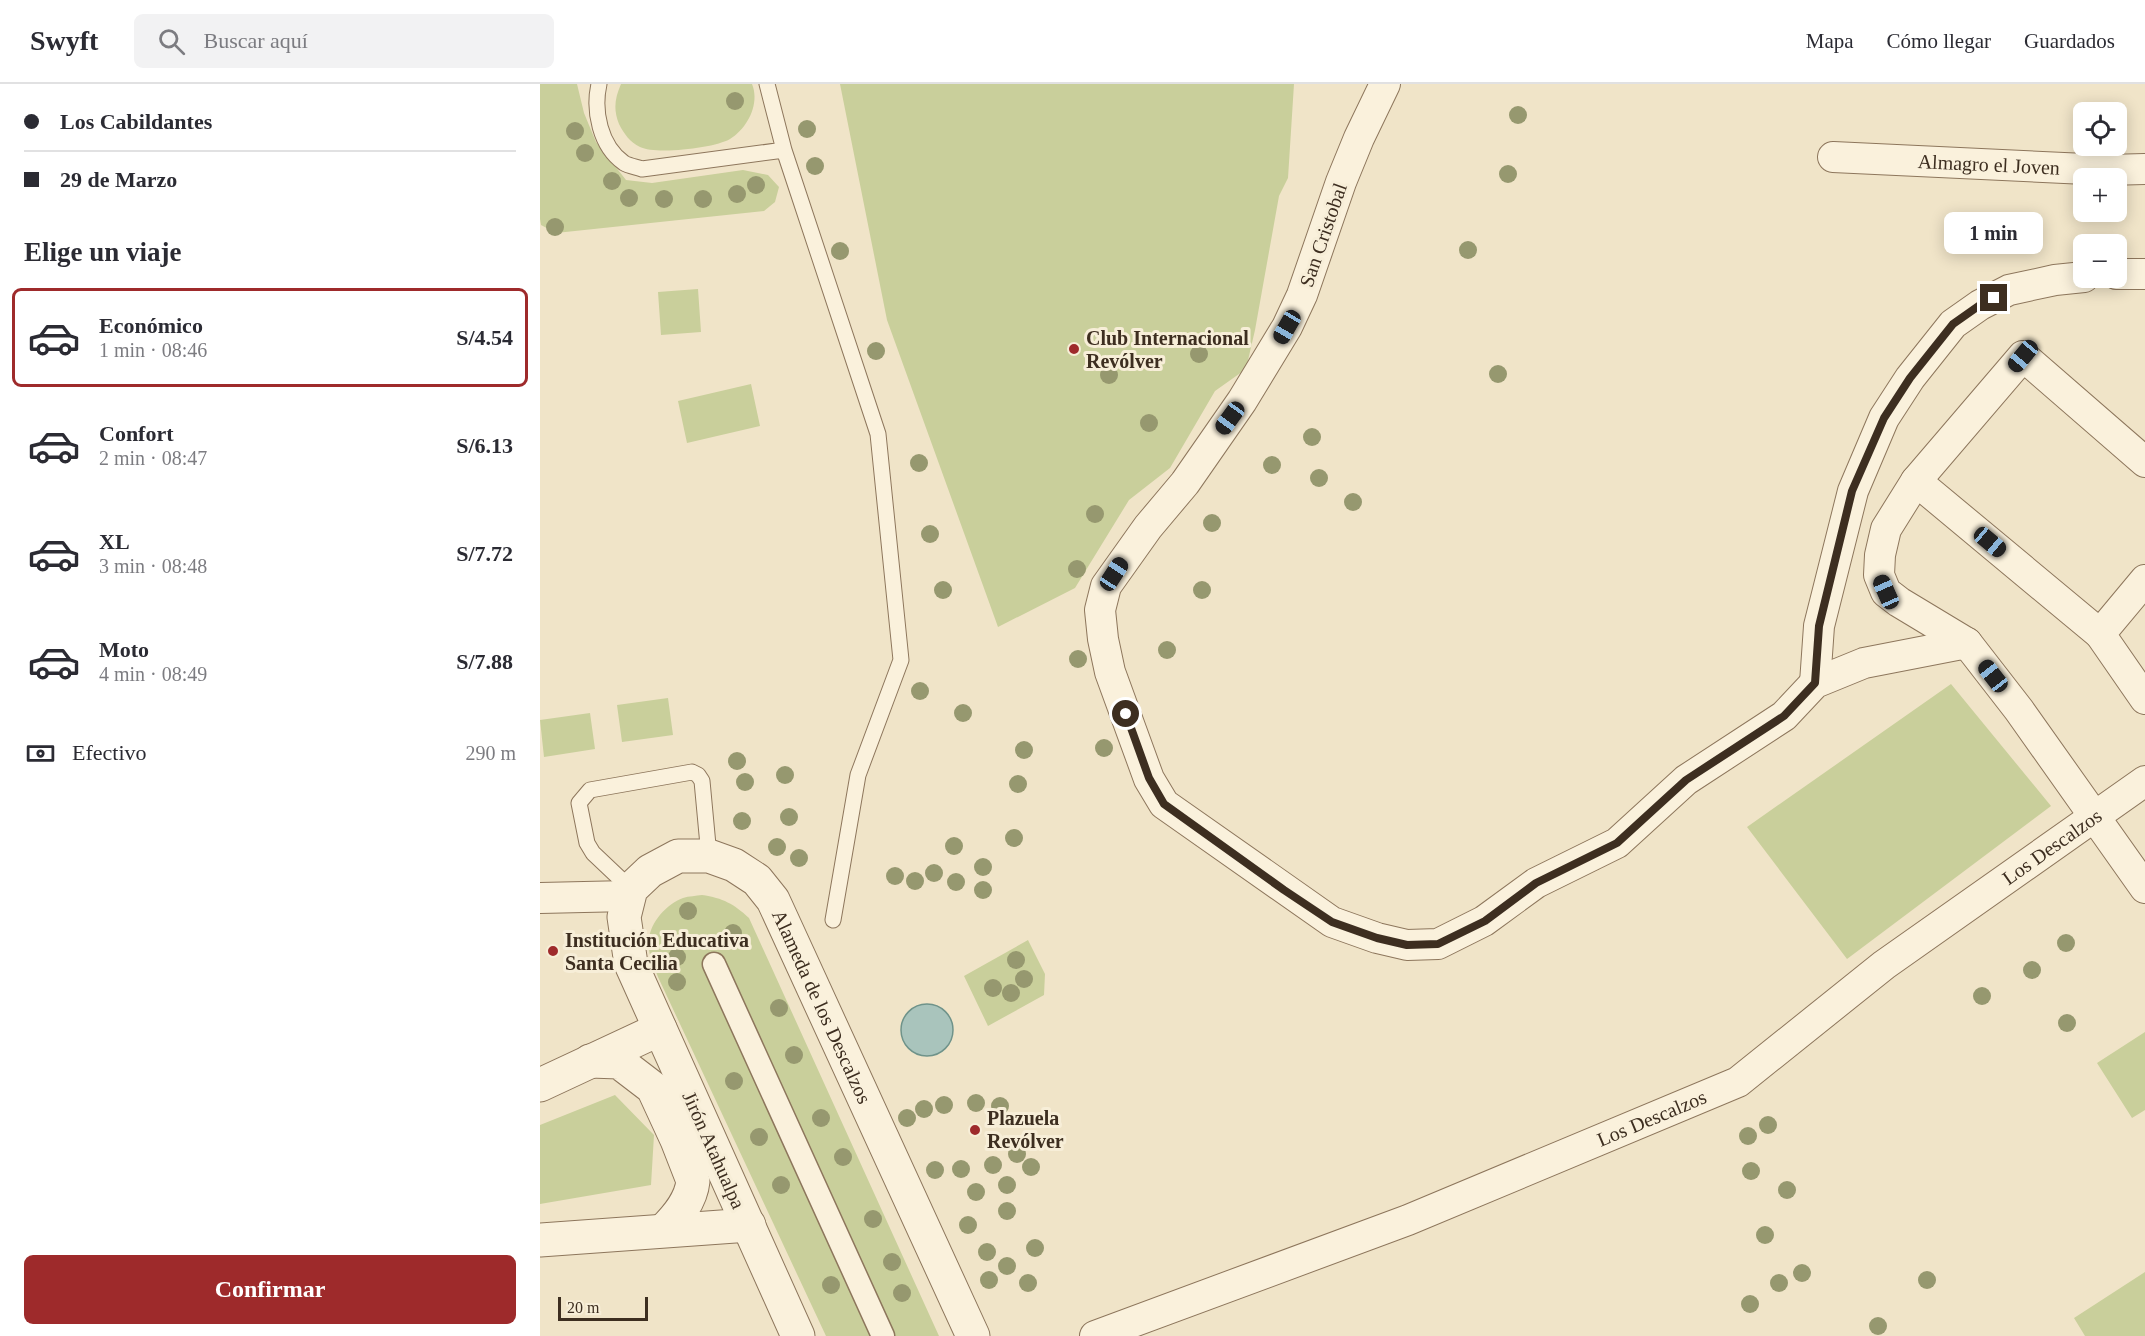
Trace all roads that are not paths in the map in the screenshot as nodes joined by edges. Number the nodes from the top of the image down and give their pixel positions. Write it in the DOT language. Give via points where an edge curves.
graph roads {
  1 [pos="599,84"];
  2 [pos="767,84"];
  3 [pos="1385,84"];
  4 [pos="784,150"];
  5 [pos="1833,157"];
  6 [pos="2145,169"];
  7 [pos="2127,274"];
  8 [pos="2145,274"];
  9 [pos="2073,278"];
  10 [pos="2145,462"];
  11 [pos="1916,481"];
  12 [pos="2145,580"];
  13 [pos="2100,634"];
  14 [pos="1966,643"];
  15 [pos="1815,683"];
  16 [pos="2145,699"];
  17 [pos="2145,781"];
  18 [pos="2095,816"];
  19 [pos="709,856"];
  20 [pos="2145,888"];
  21 [pos="629,892"];
  22 [pos="540,898"];
  23 [pos="833,921"];
  24 [pos="714,964"];
  25 [pos="660,1029"];
  26 [pos="590,1061"];
  27 [pos="540,1084"];
  28 [pos="749,1226"];
  29 [pos="664,1230"];
  30 [pos="540,1240"];
  31 [pos="798,1336"];
  32 [pos="883,1336"];
  33 [pos="973,1336"];
  34 [pos="1095,1336"];
  1 -- 4 [label="lane" via="596,115 609,147 625,163 642,169"];
  2 -- 4 [label="lane"];
  3 -- 15 [label="street, San Cristobal" via="1341,182 1287,327 1185,483 1106,586 1100,610 1110,672 1149,778 1164,804 1332,922 1407,945 1438,944 1485,921 1536,883 1617,843 1686,780 1784,716"];
  4 -- 23 [label="lane" via="878,434 901,660 858,775"];
  5 -- 6 [label="street, Almagro el Joven"];
  7 -- 8 [label="street"];
  9 -- 15 [label="street" via="2009,290 1953,324 1884,418 1852,491 1819,626"];
  10 -- 11 [label="street" via="2023,356"];
  11 -- 13 [label="street"];
  11 -- 14 [label="street" via="1886,529 1879,575 1886,592"];
  12 -- 13 [label="street"];
  13 -- 16 [label="street"];
  14 -- 15 [label="street" via="1864,663"];
  14 -- 18 [label="street"];
  17 -- 18 [label="street, Los Descalzos"];
  18 -- 20 [label="street"];
  18 -- 34 [label="street, Los Descalzos" via="1884,965 1738,1082 1408,1220"];
  19 -- 21 [label="street, Alameda de los Descalzos" via="678,856 650,870"];
  19 -- 21 [label="lane" via="702,781 698,775 692,772 590,790 579,803 587,843"];
  19 -- 33 [label="street, Alameda de los Descalzos" via="734,865 757,880 773,900"];
  21 -- 22 [label="street"];
  21 -- 25 [label="street, Jirón Atahualpa" via="624,917 630,964"];
  24 -- 32 [label="street"];
  25 -- 26 [label="street"];
  25 -- 28 [label="street, Jirón Atahualpa"];
  26 -- 27 [label="street"];
  26 -- 29 [label="street" via="619,1062 647,1082 658,1098 693,1181 686,1201"];
  28 -- 29 [label="street"];
  28 -- 31 [label="street, Jirón Atahualpa"];
  29 -- 30 [label="street"];
}
